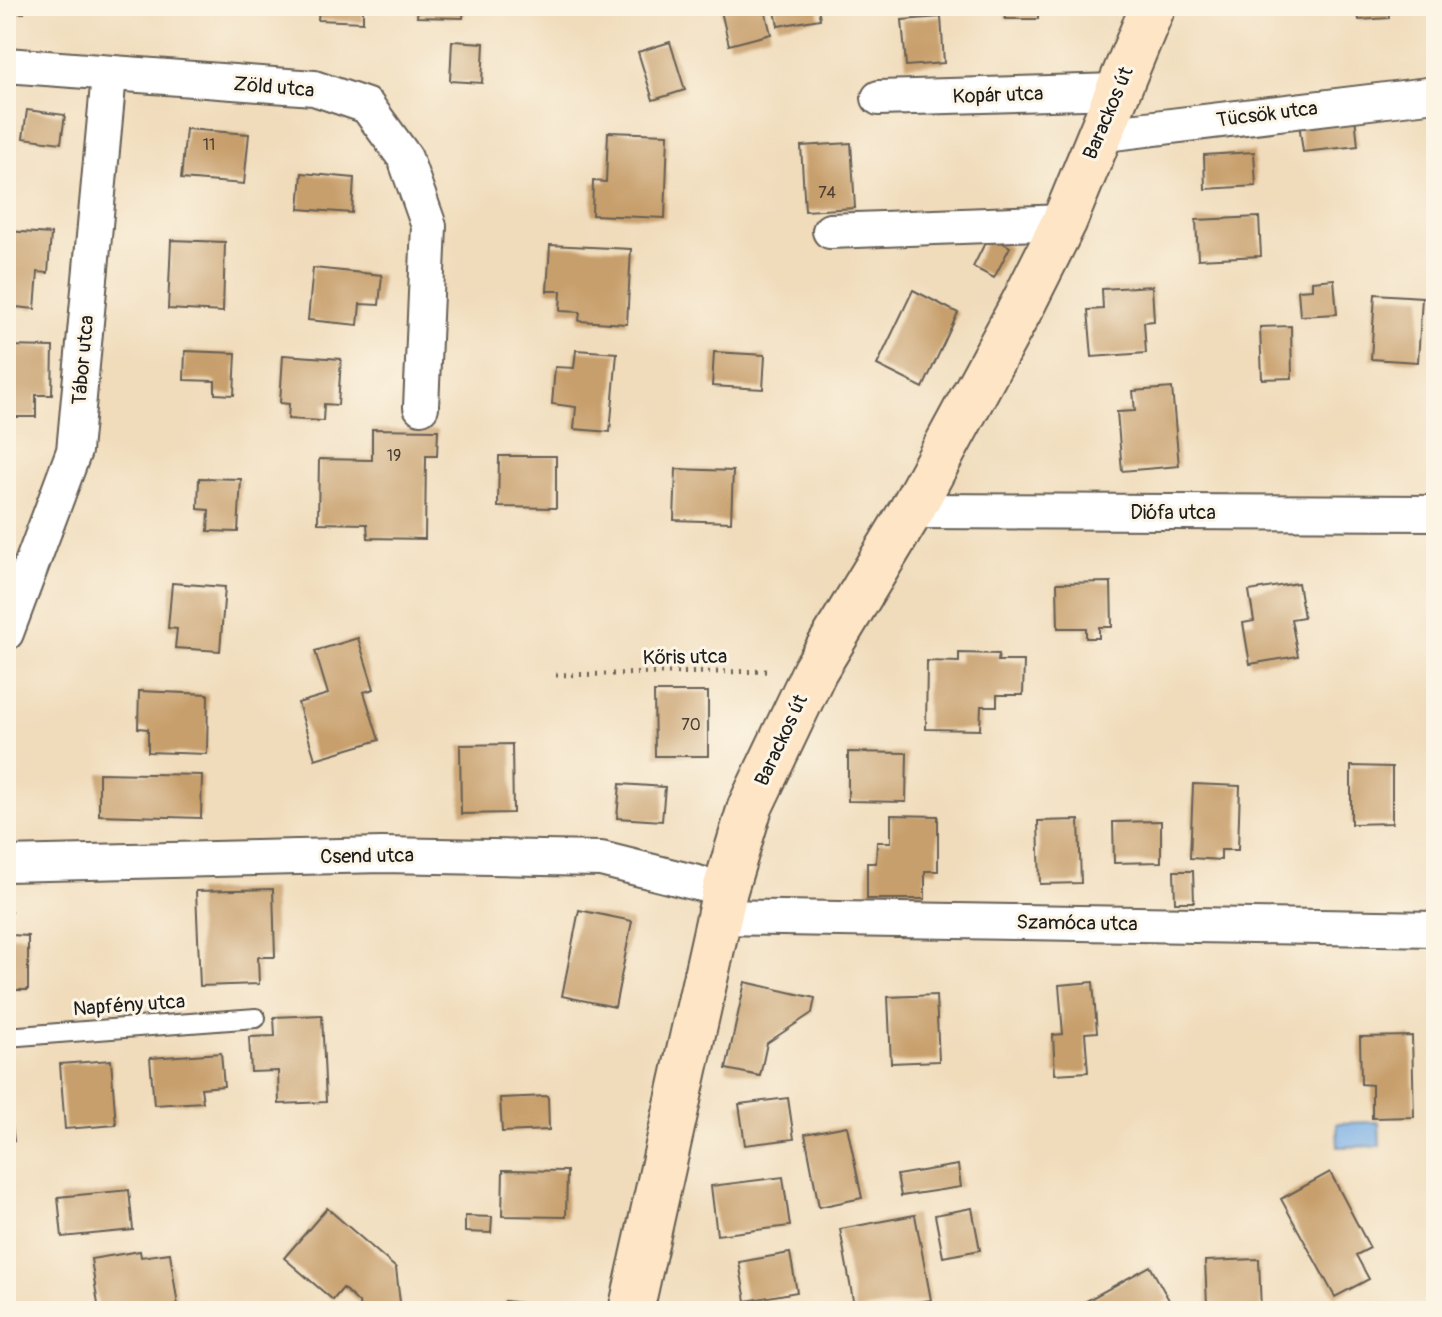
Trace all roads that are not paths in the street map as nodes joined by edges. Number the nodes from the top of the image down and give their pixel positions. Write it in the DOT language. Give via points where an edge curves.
graph roads {
  1 [pos="1153,6"];
  2 [pos="6,65"];
  3 [pos="109,75"];
  4 [pos="1117,91"];
  5 [pos="1436,94"];
  6 [pos="879,98"];
  7 [pos="1097,135"];
  8 [pos="1064,222"];
  9 [pos="830,231"];
  10 [pos="421,407"];
  11 [pos="911,511"];
  12 [pos="1436,513"];
  13 [pos="13,594"];
  14 [pos="6,633"];
  15 [pos="6,864"];
  16 [pos="722,904"];
  17 [pos="1436,929"];
  18 [pos="256,1018"];
  19 [pos="6,1037"];
  20 [pos="631,1311"];
  1 -- 4 [label="street, Barackos út"];
  2 -- 3 [label="street, Zöld utca"];
  3 -- 10 [label="street, Zöld utca" via="314,88 367,106 405,158 429,226"];
  3 -- 13 [label="street, Tábor utca" via="74,451"];
  4 -- 6 [label="street, Kopár utca"];
  4 -- 7 [label="street, Barackos út"];
  5 -- 7 [label="street, Tücsök utca"];
  7 -- 8 [label="street, Barackos út"];
  8 -- 9 [label="street"];
  8 -- 11 [label="street, Barackos út"];
  11 -- 12 [label="street, Diófa utca"];
  11 -- 16 [label="street, Barackos út" via="815,670 750,807"];
  13 -- 14 [label="street, Tábor utca"];
  15 -- 16 [label="street, Csend utca" via="382,855 601,859"];
  16 -- 17 [label="street, Szamóca utca"];
  16 -- 20 [label="street, Barackos út"];
  18 -- 19 [label="lane, Napfény utca"];
}
